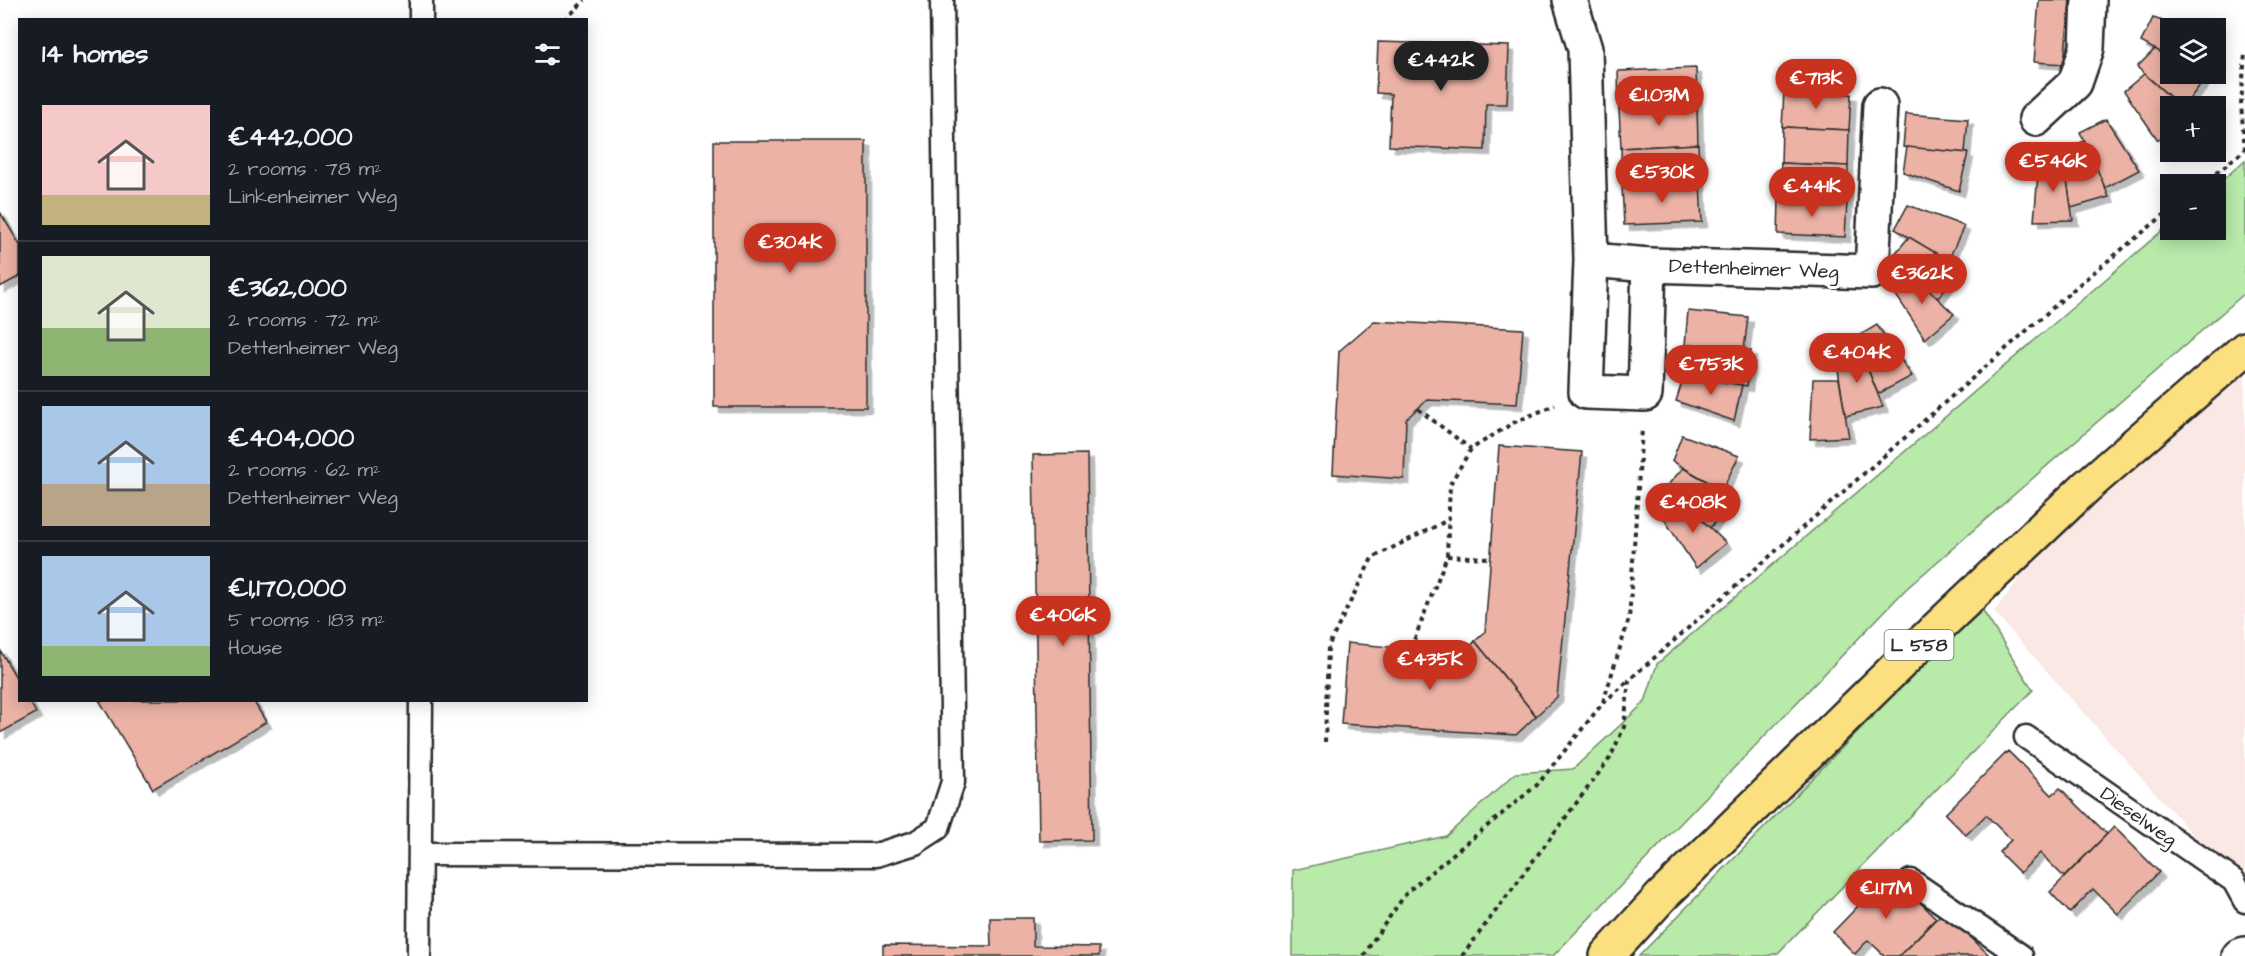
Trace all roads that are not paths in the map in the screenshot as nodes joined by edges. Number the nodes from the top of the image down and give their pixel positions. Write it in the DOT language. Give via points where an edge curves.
graph roads {
  1 [pos="421,0"];
  2 [pos="942,0"];
  3 [pos="1570,0"];
  4 [pos="2089,0"];
  5 [pos="421,18"];
  6 [pos="1880,105"];
  7 [pos="2036,119"];
  8 [pos="1591,260"];
  9 [pos="1649,265"];
  10 [pos="2245,349"];
  11 [pos="421,702"];
  12 [pos="2026,737"];
  13 [pos="421,854"];
  14 [pos="1911,881"];
  15 [pos="2245,901"];
  16 [pos="2245,954"];
  17 [pos="419,956"];
  18 [pos="1607,956"];
  19 [pos="2021,956"];
  20 [pos="2239,956"];
  1 -- 5 [label="lane"];
  2 -- 13 [label="lane" via="953,782 938,828 915,843 876,855"];
  3 -- 8 [label="street" via="1585,49"];
  4 -- 7 [label="street" via="2087,48 2076,83"];
  6 -- 9 [label="street, Dettenheimer Weg" via="1872,272"];
  8 -- 9 [label="street"];
  8 -- 9 [label="street" via="1586,392 1644,394"];
  10 -- 18 [label="main road, L 558" via="2087,486 1943,623 1661,897"];
  11 -- 13 [label="lane"];
  12 -- 15 [label="lane, Dieselweg" via="2234,881"];
  13 -- 17 [label="lane"];
  14 -- 19 [label="lane"];
  16 -- 20 [label="street"];
}
